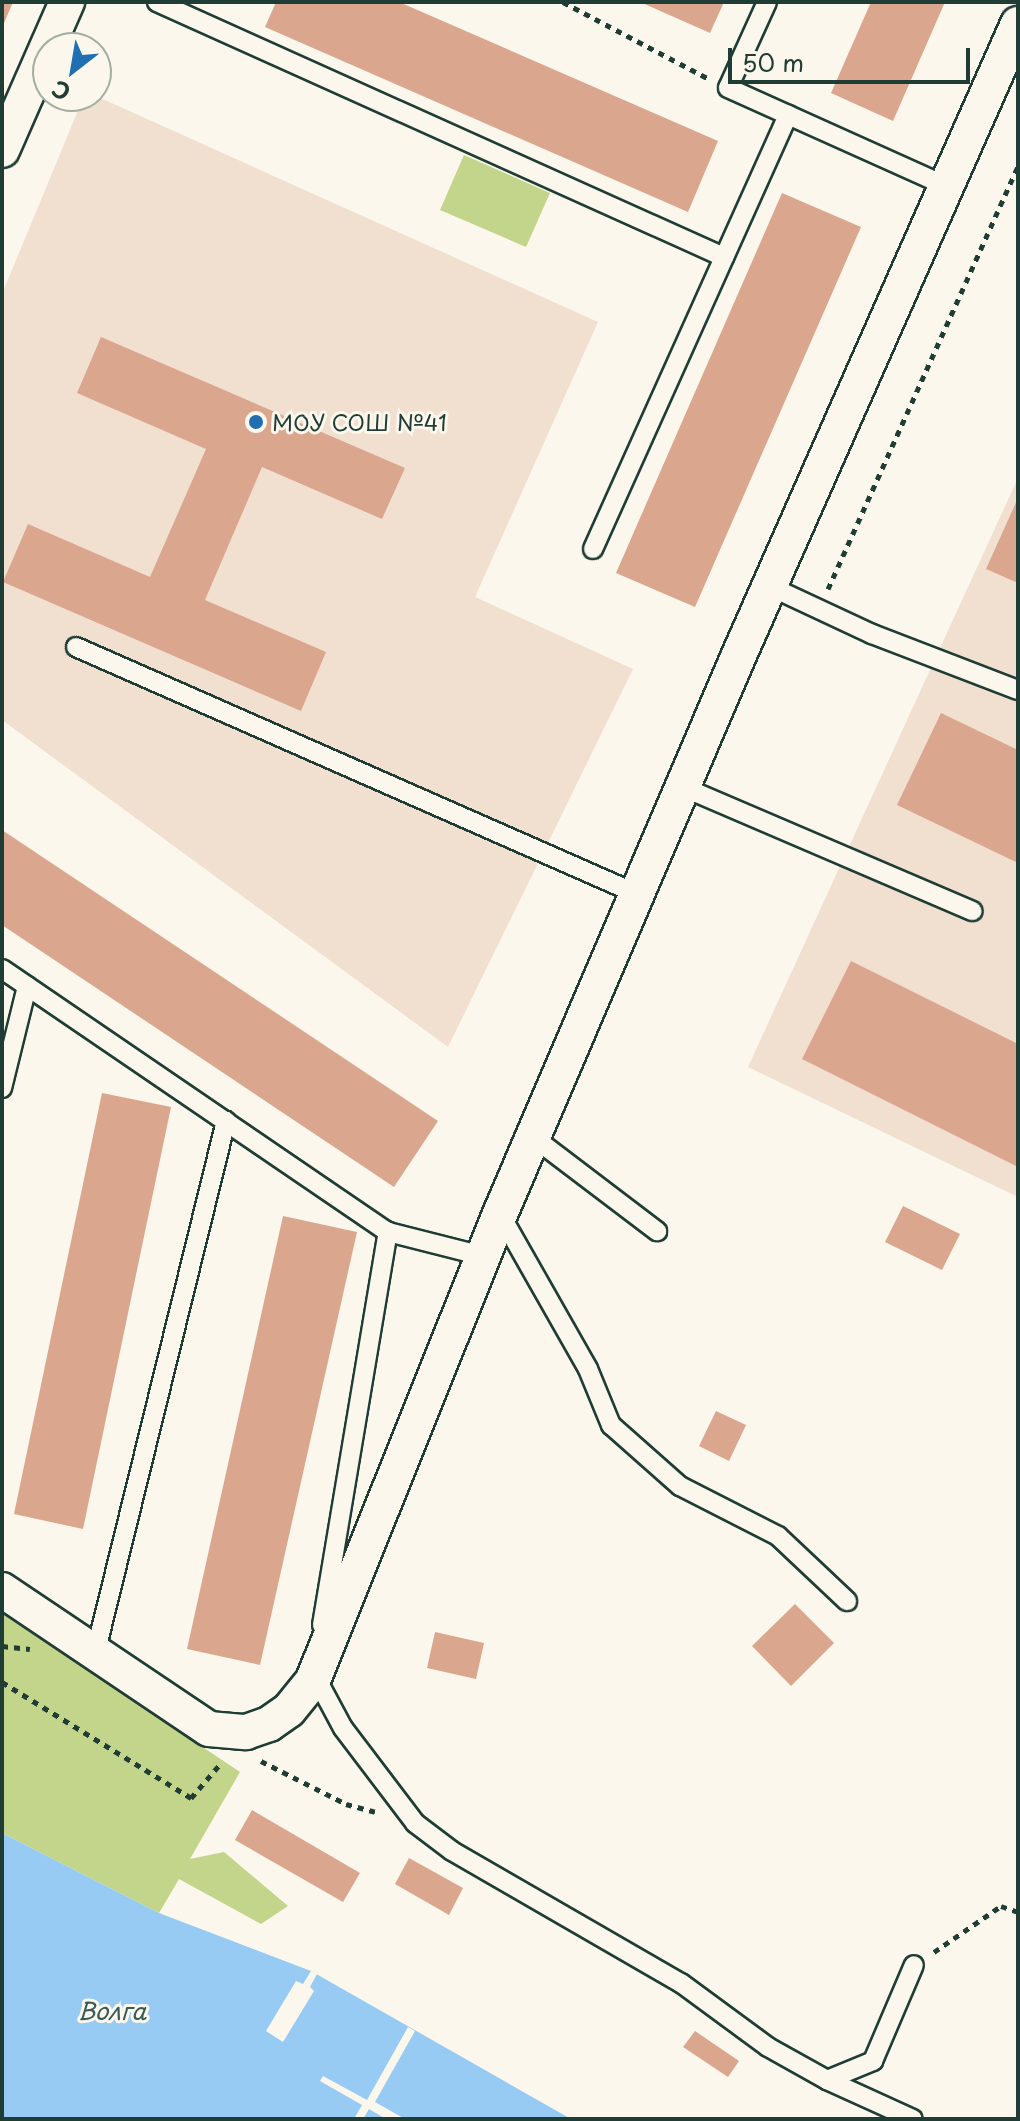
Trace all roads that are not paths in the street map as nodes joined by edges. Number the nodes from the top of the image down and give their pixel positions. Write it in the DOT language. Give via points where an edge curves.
graph roads {
  1 [pos="67,2"];
  2 [pos="157,2"];
  3 [pos="767,2"];
  4 [pos="1018,24"];
  5 [pos="788,115"];
  6 [pos="2,150"];
  7 [pos="946,186"];
  8 [pos="724,257"];
  9 [pos="593,549"];
  10 [pos="769,586"];
  11 [pos="76,647"];
  12 [pos="1018,690"];
  13 [pos="683,787"];
  14 [pos="637,894"];
  15 [pos="973,911"];
  16 [pos="2,969"];
  17 [pos="27,986"];
  18 [pos="2,1088"];
  19 [pos="226,1121"];
  20 [pos="533,1137"];
  21 [pos="500,1214"];
  22 [pos="657,1231"];
  23 [pos="388,1232"];
  24 [pos="483,1256"];
  25 [pos="2,1590"];
  26 [pos="847,1601"];
  27 [pos="95,1654"];
  28 [pos="305,1690"];
  29 [pos="914,1965"];
  30 [pos="827,2080"];
  31 [pos="913,2119"];
  1 -- 6 [label="street"];
  2 -- 8 [label="lane"];
  3 -- 5 [label="lane" via="728,88"];
  4 -- 7 [label="street"];
  5 -- 7 [label="lane"];
  5 -- 8 [label="lane"];
  7 -- 10 [label="street"];
  8 -- 9 [label="lane"];
  10 -- 12 [label="lane"];
  10 -- 13 [label="street"];
  11 -- 14 [label="lane"];
  13 -- 14 [label="street"];
  13 -- 15 [label="lane"];
  14 -- 20 [label="street"];
  16 -- 17 [label="lane"];
  17 -- 18 [label="lane"];
  17 -- 19 [label="lane"];
  19 -- 23 [label="lane"];
  19 -- 27 [label="lane"];
  20 -- 21 [label="street"];
  20 -- 22 [label="lane"];
  21 -- 24 [label="street"];
  21 -- 26 [label="lane" via="588,1369 611,1425 680,1486 778,1536"];
  23 -- 24 [label="lane"];
  23 -- 28 [label="lane"];
  24 -- 28 [label="street"];
  25 -- 27 [label="street"];
  27 -- 28 [label="street" via="198,1724 221,1732 258,1729"];
  28 -- 30 [label="lane" via="415,1823 452,1851 681,1983 768,2047"];
  29 -- 30 [label="lane" via="873,2061"];
  30 -- 31 [label="lane"];
}
